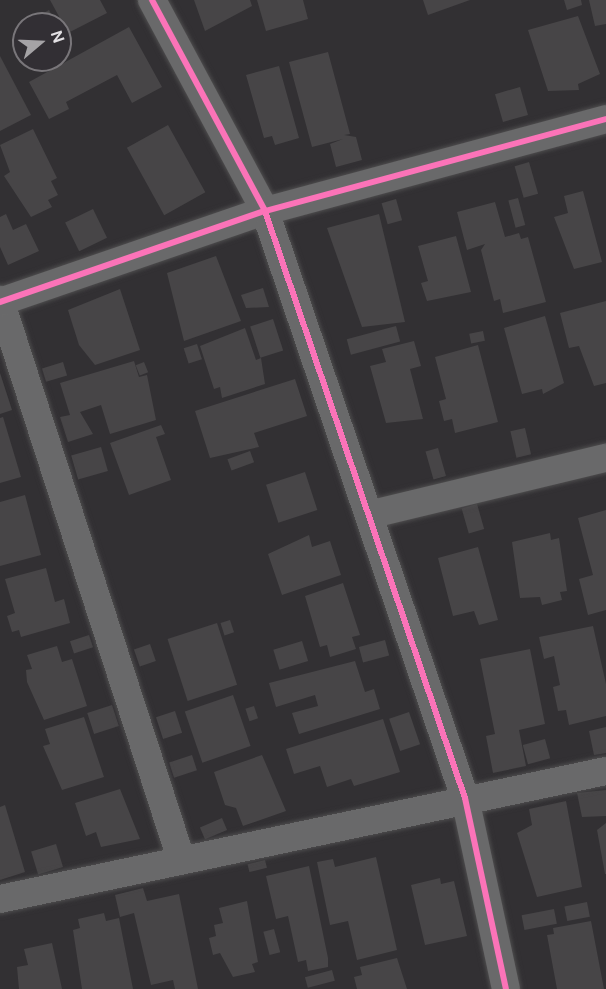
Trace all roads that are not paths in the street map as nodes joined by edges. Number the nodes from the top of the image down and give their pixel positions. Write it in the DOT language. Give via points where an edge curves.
graph roads {
  1 [pos="152,0"];
  2 [pos="606,119"];
  3 [pos="265,212"];
  4 [pos="0,301"];
  5 [pos="606,458"];
  6 [pos="372,514"];
  7 [pos="606,771"];
  8 [pos="465,798"];
  9 [pos="182,859"];
  10 [pos="0,899"];
  11 [pos="506,989"];
  1 -- 3 [label="street"];
  2 -- 3 [label="street"];
  3 -- 4 [label="street"];
  3 -- 6 [label="street"];
  4 -- 9 [label="street"];
  5 -- 6 [label="street"];
  6 -- 8 [label="street"];
  7 -- 8 [label="street"];
  8 -- 9 [label="street"];
  8 -- 11 [label="street"];
  9 -- 10 [label="street"];
}
